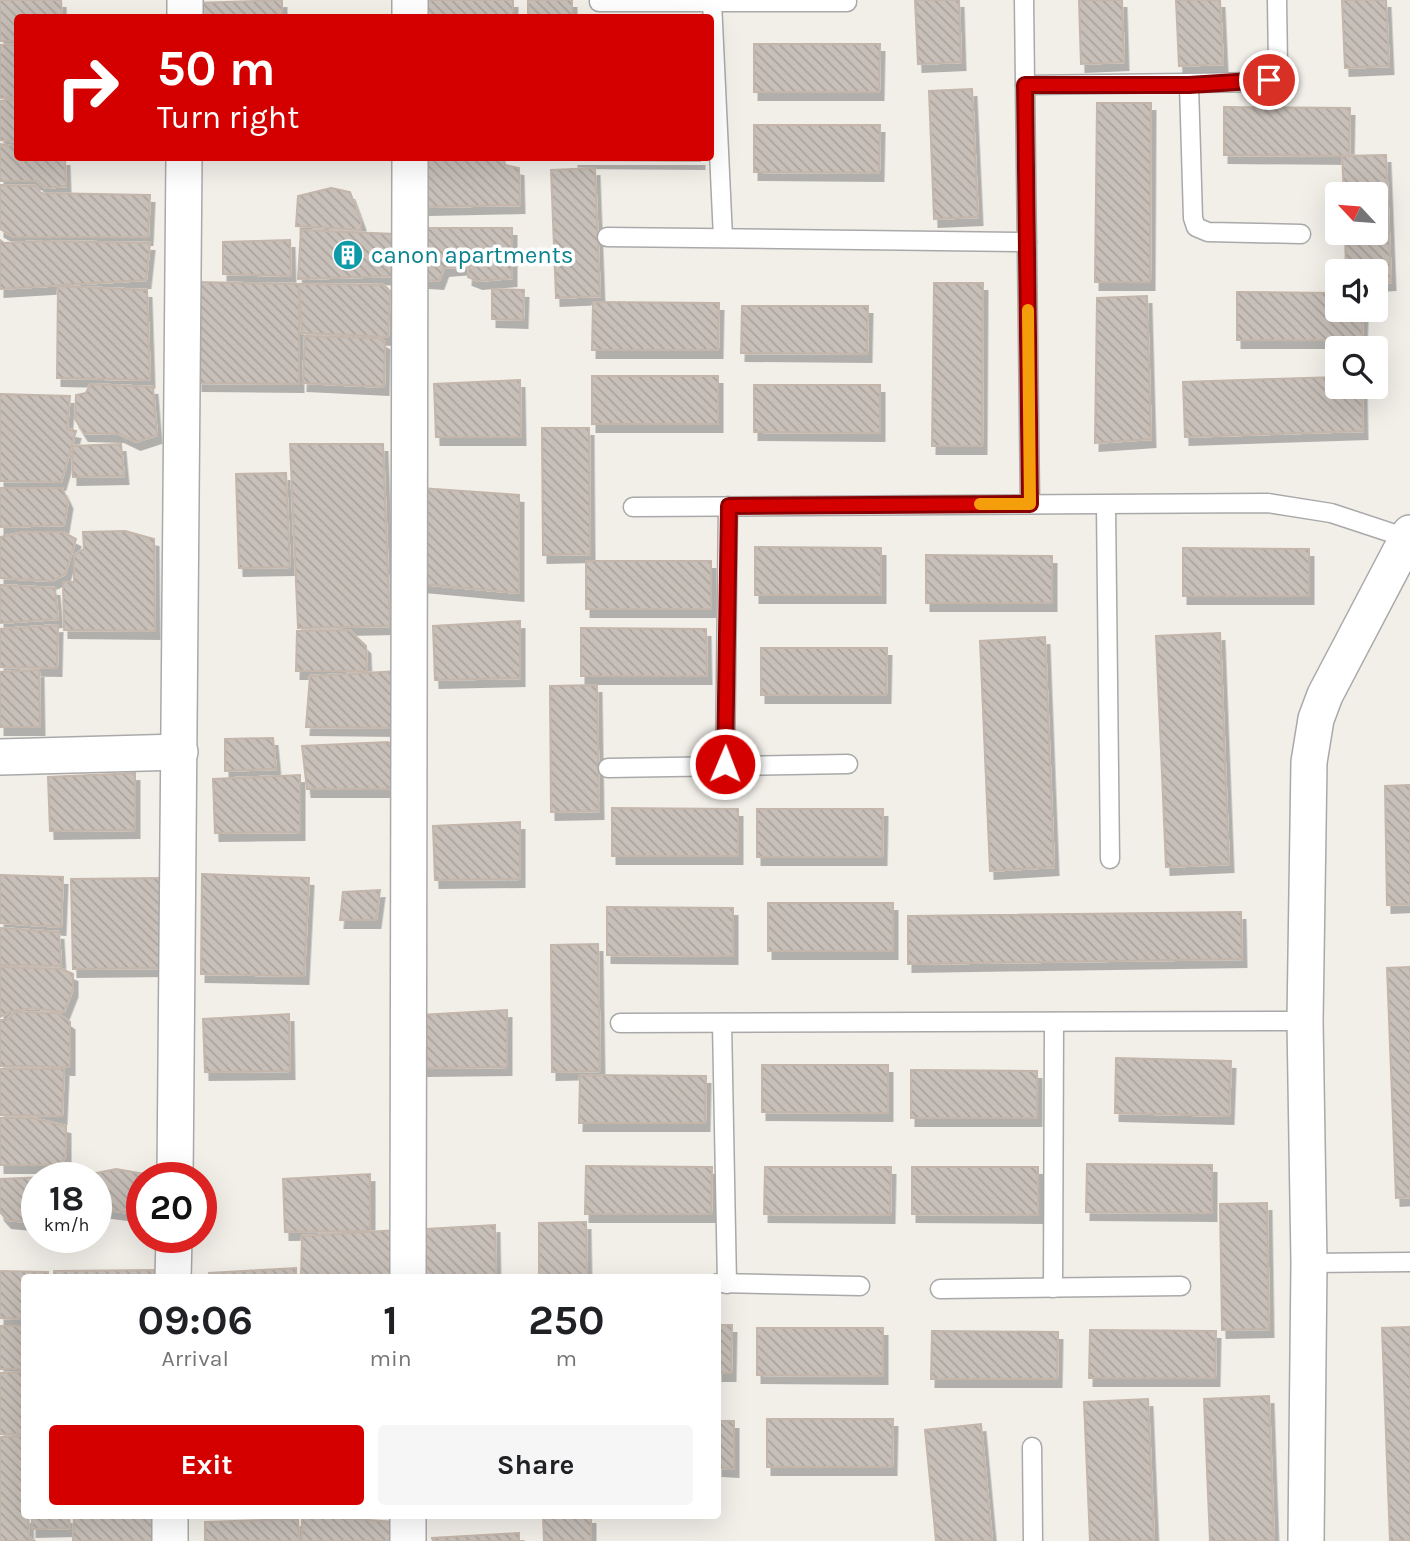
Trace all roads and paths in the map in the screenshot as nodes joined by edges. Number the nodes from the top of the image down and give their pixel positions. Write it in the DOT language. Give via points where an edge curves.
graph roads {
  1 [pos="1024,0"];
  2 [pos="1277,0"];
  3 [pos="599,2"];
  4 [pos="712,2"];
  5 [pos="847,2"];
  6 [pos="713,14"];
  7 [pos="714,45"];
  8 [pos="1025,85"];
  9 [pos="1189,85"];
  10 [pos="184,161"];
  11 [pos="410,161"];
  12 [pos="1301,234"];
  13 [pos="607,237"];
  14 [pos="723,238"];
  15 [pos="1027,242"];
  16 [pos="1030,504"];
  17 [pos="729,506"];
  18 [pos="1106,507"];
  19 [pos="633,508"];
  20 [pos="1408,536"];
  21 [pos="180,752"];
  22 [pos="0,757"];
  23 [pos="725,764"];
  24 [pos="848,764"];
  25 [pos="608,768"];
  26 [pos="1110,859"];
  27 [pos="1305,1020"];
  28 [pos="1054,1022"];
  29 [pos="620,1023"];
  30 [pos="722,1023"];
  31 [pos="174,1162"];
  32 [pos="174,1253"];
  33 [pos="1309,1262"];
  34 [pos="1410,1262"];
  35 [pos="173,1274"];
  36 [pos="408,1274"];
  37 [pos="722,1284"];
  38 [pos="860,1286"];
  39 [pos="1181,1286"];
  40 [pos="1053,1288"];
  41 [pos="940,1289"];
  42 [pos="1032,1447"];
  43 [pos="170,1519"];
  44 [pos="408,1519"];
  45 [pos="170,1541"];
  46 [pos="408,1541"];
  47 [pos="1033,1541"];
  48 [pos="1306,1541"];
  1 -- 8 [label="lane"];
  2 -- 9 [label="lane" via="1278,66 1272,78"];
  3 -- 4 [label="lane"];
  4 -- 5 [label="lane"];
  4 -- 6 [label="lane"];
  7 -- 14 [label="lane"];
  8 -- 9 [label="lane"];
  8 -- 15 [label="lane"];
  9 -- 12 [label="lane" via="1196,227 1208,232"];
  10 -- 21 [label="street"];
  11 -- 36 [label="street"];
  13 -- 14 [label="lane"];
  14 -- 15 [label="lane"];
  15 -- 16 [label="lane"];
  16 -- 17 [label="lane"];
  16 -- 18 [label="lane"];
  17 -- 19 [label="lane"];
  17 -- 23 [label="lane"];
  18 -- 20 [label="lane" via="1268,503 1331,513"];
  18 -- 26 [label="lane"];
  20 -- 27 [label="street" via="1316,719 1309,762"];
  21 -- 22 [label="street"];
  21 -- 31 [label="street"];
  23 -- 24 [label="lane"];
  23 -- 25 [label="lane"];
  27 -- 28 [label="lane"];
  27 -- 33 [label="street"];
  28 -- 30 [label="lane"];
  28 -- 40 [label="lane"];
  29 -- 30 [label="lane"];
  30 -- 37 [label="lane"];
  32 -- 35 [label="street"];
  33 -- 34 [label="lane"];
  33 -- 48 [label="street"];
  37 -- 38 [label="lane"];
  39 -- 40 [label="lane"];
  40 -- 41 [label="lane"];
  42 -- 47 [label="lane"];
  43 -- 45 [label="street"];
  44 -- 46 [label="street"];
}
